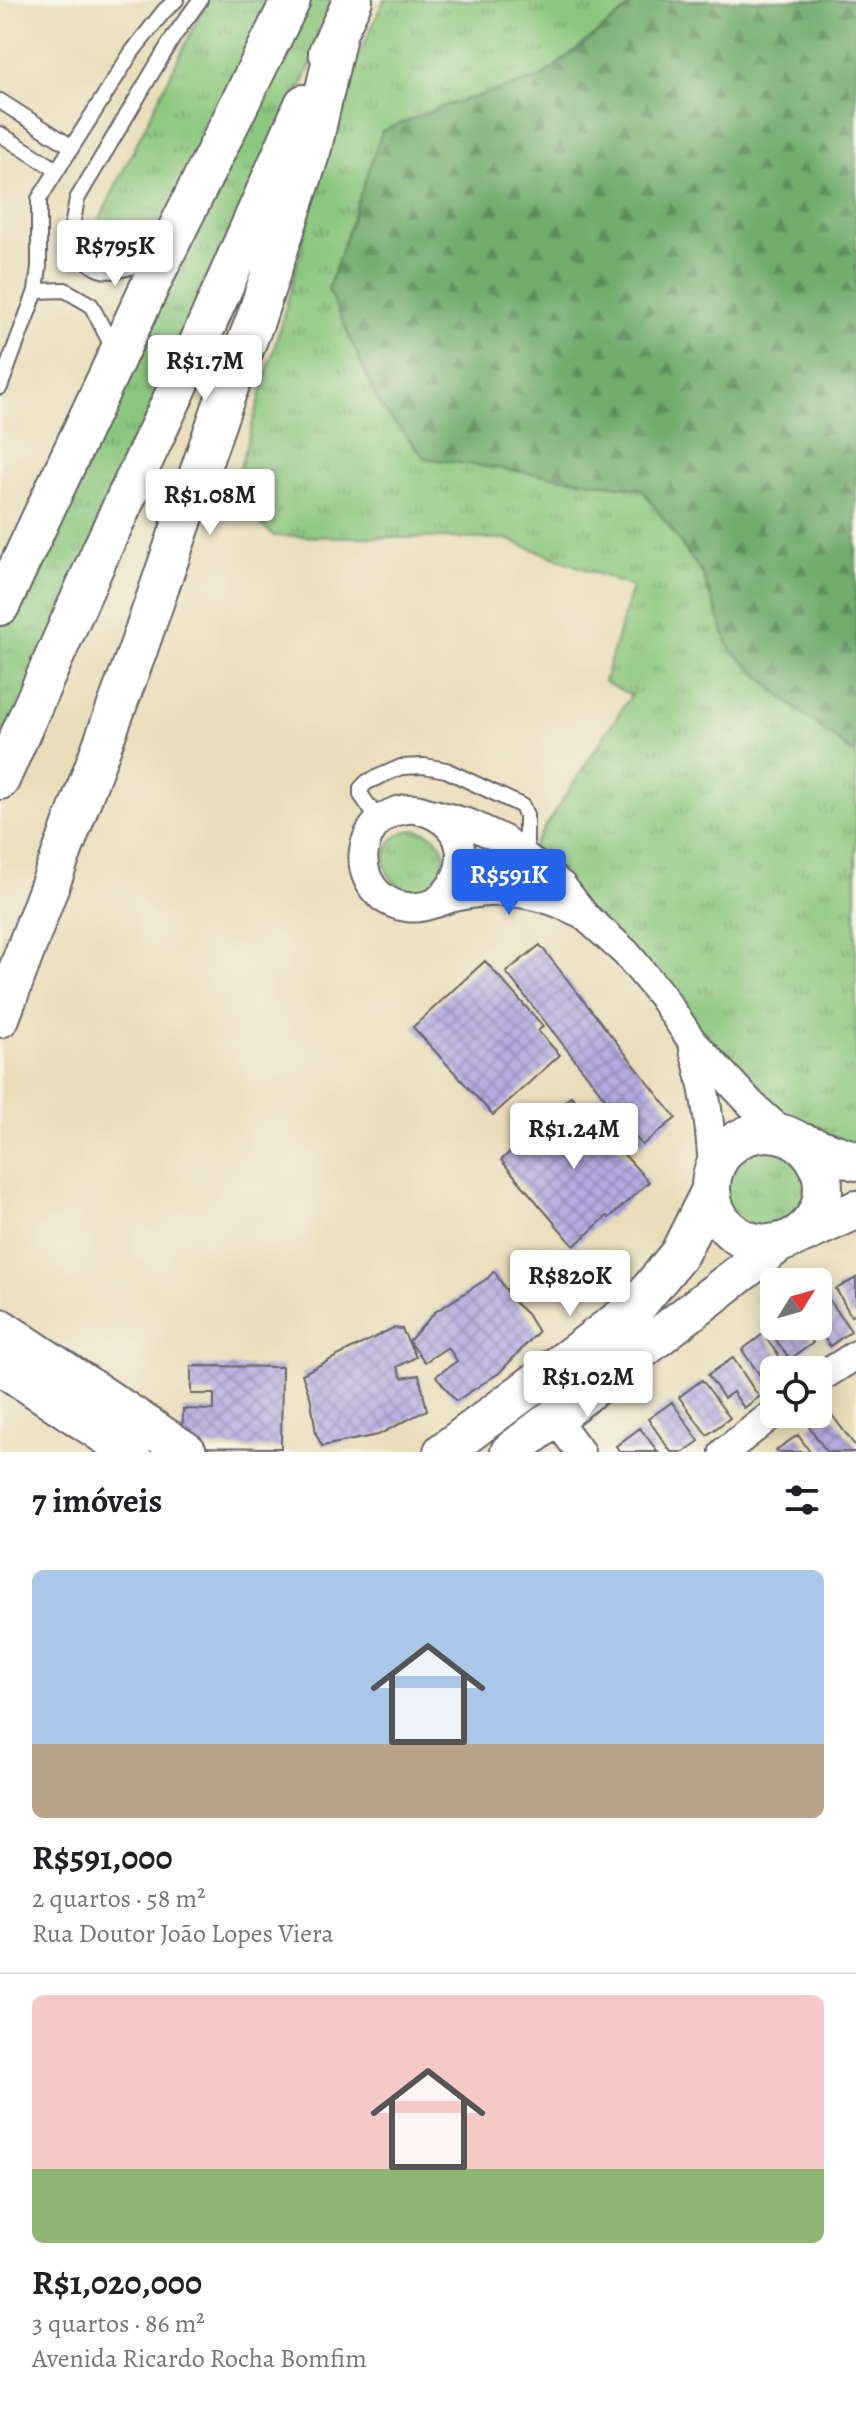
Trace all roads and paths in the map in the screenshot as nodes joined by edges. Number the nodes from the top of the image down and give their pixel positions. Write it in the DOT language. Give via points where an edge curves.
graph roads {
  1 [pos="176,0"];
  2 [pos="200,0"];
  3 [pos="291,0"];
  4 [pos="345,16"];
  5 [pos="0,101"];
  6 [pos="0,134"];
  7 [pos="72,147"];
  8 [pos="57,170"];
  9 [pos="162,260"];
  10 [pos="36,291"];
  11 [pos="117,356"];
  12 [pos="0,387"];
  13 [pos="0,606"];
  14 [pos="0,780"];
  15 [pos="434,814"];
  16 [pos="379,821"];
  17 [pos="526,856"];
  18 [pos="436,902"];
  19 [pos="585,916"];
  20 [pos="0,1018"];
  21 [pos="692,1041"];
  22 [pos="793,1138"];
  23 [pos="856,1161"];
  24 [pos="712,1182"];
  25 [pos="856,1210"];
  26 [pos="788,1240"];
  27 [pos="0,1328"];
  28 [pos="856,1355"];
  29 [pos="0,1365"];
  30 [pos="832,1370"];
  31 [pos="555,1418"];
  32 [pos="760,1424"];
  33 [pos="522,1448"];
  34 [pos="131,1452"];
  35 [pos="187,1452"];
  36 [pos="443,1452"];
  37 [pos="580,1452"];
  38 [pos="724,1452"];
  1 -- 7 [label="lane" via="132,52"];
  2 -- 9 [label="lane" via="77,199 70,238 86,263 102,272"];
  3 -- 9 [label="street"];
  4 -- 14 [label="street"];
  4 -- 20 [label="street" via="312,148 255,321"];
  5 -- 7 [label="lane"];
  6 -- 8 [label="lane"];
  7 -- 8 [label="lane"];
  8 -- 10 [label="lane" via="39,199"];
  9 -- 11 [label="street"];
  10 -- 11 [label="lane" via="65,290 91,305"];
  10 -- 12 [label="lane"];
  11 -- 13 [label="street"];
  15 -- 16 [label="street" via="396,811"];
  15 -- 17 [label="street" via="470,824"];
  15 -- 18 [label="street" via="449,825 462,858 450,891"];
  16 -- 17 [label="lane" via="361,795 367,782 401,767 446,770 522,806"];
  16 -- 18 [label="street" via="367,836 362,855 375,892 411,908"];
  17 -- 19 [label="street" via="562,886"];
  18 -- 19 [label="street" via="508,891 548,899"];
  19 -- 21 [label="street" via="626,953"];
  21 -- 22 [label="street" via="751,1104"];
  21 -- 24 [label="street" via="711,1127"];
  22 -- 23 [label="street"];
  22 -- 24 [label="street" via="761,1131 740,1138 723,1151"];
  22 -- 26 [label="street" via="817,1160 824,1180 823,1202 814,1221"];
  24 -- 26 [label="street" via="715,1211 726,1227 750,1241"];
  24 -- 36 [label="street" via="679,1254 635,1308"];
  25 -- 26 [label="street"];
  26 -- 31 [label="street"];
  27 -- 35 [label="street"];
  28 -- 30 [label="street"];
  29 -- 34 [label="street"];
  31 -- 33 [label="street"];
  31 -- 37 [label="street"];
  32 -- 38 [label="street"];
}
